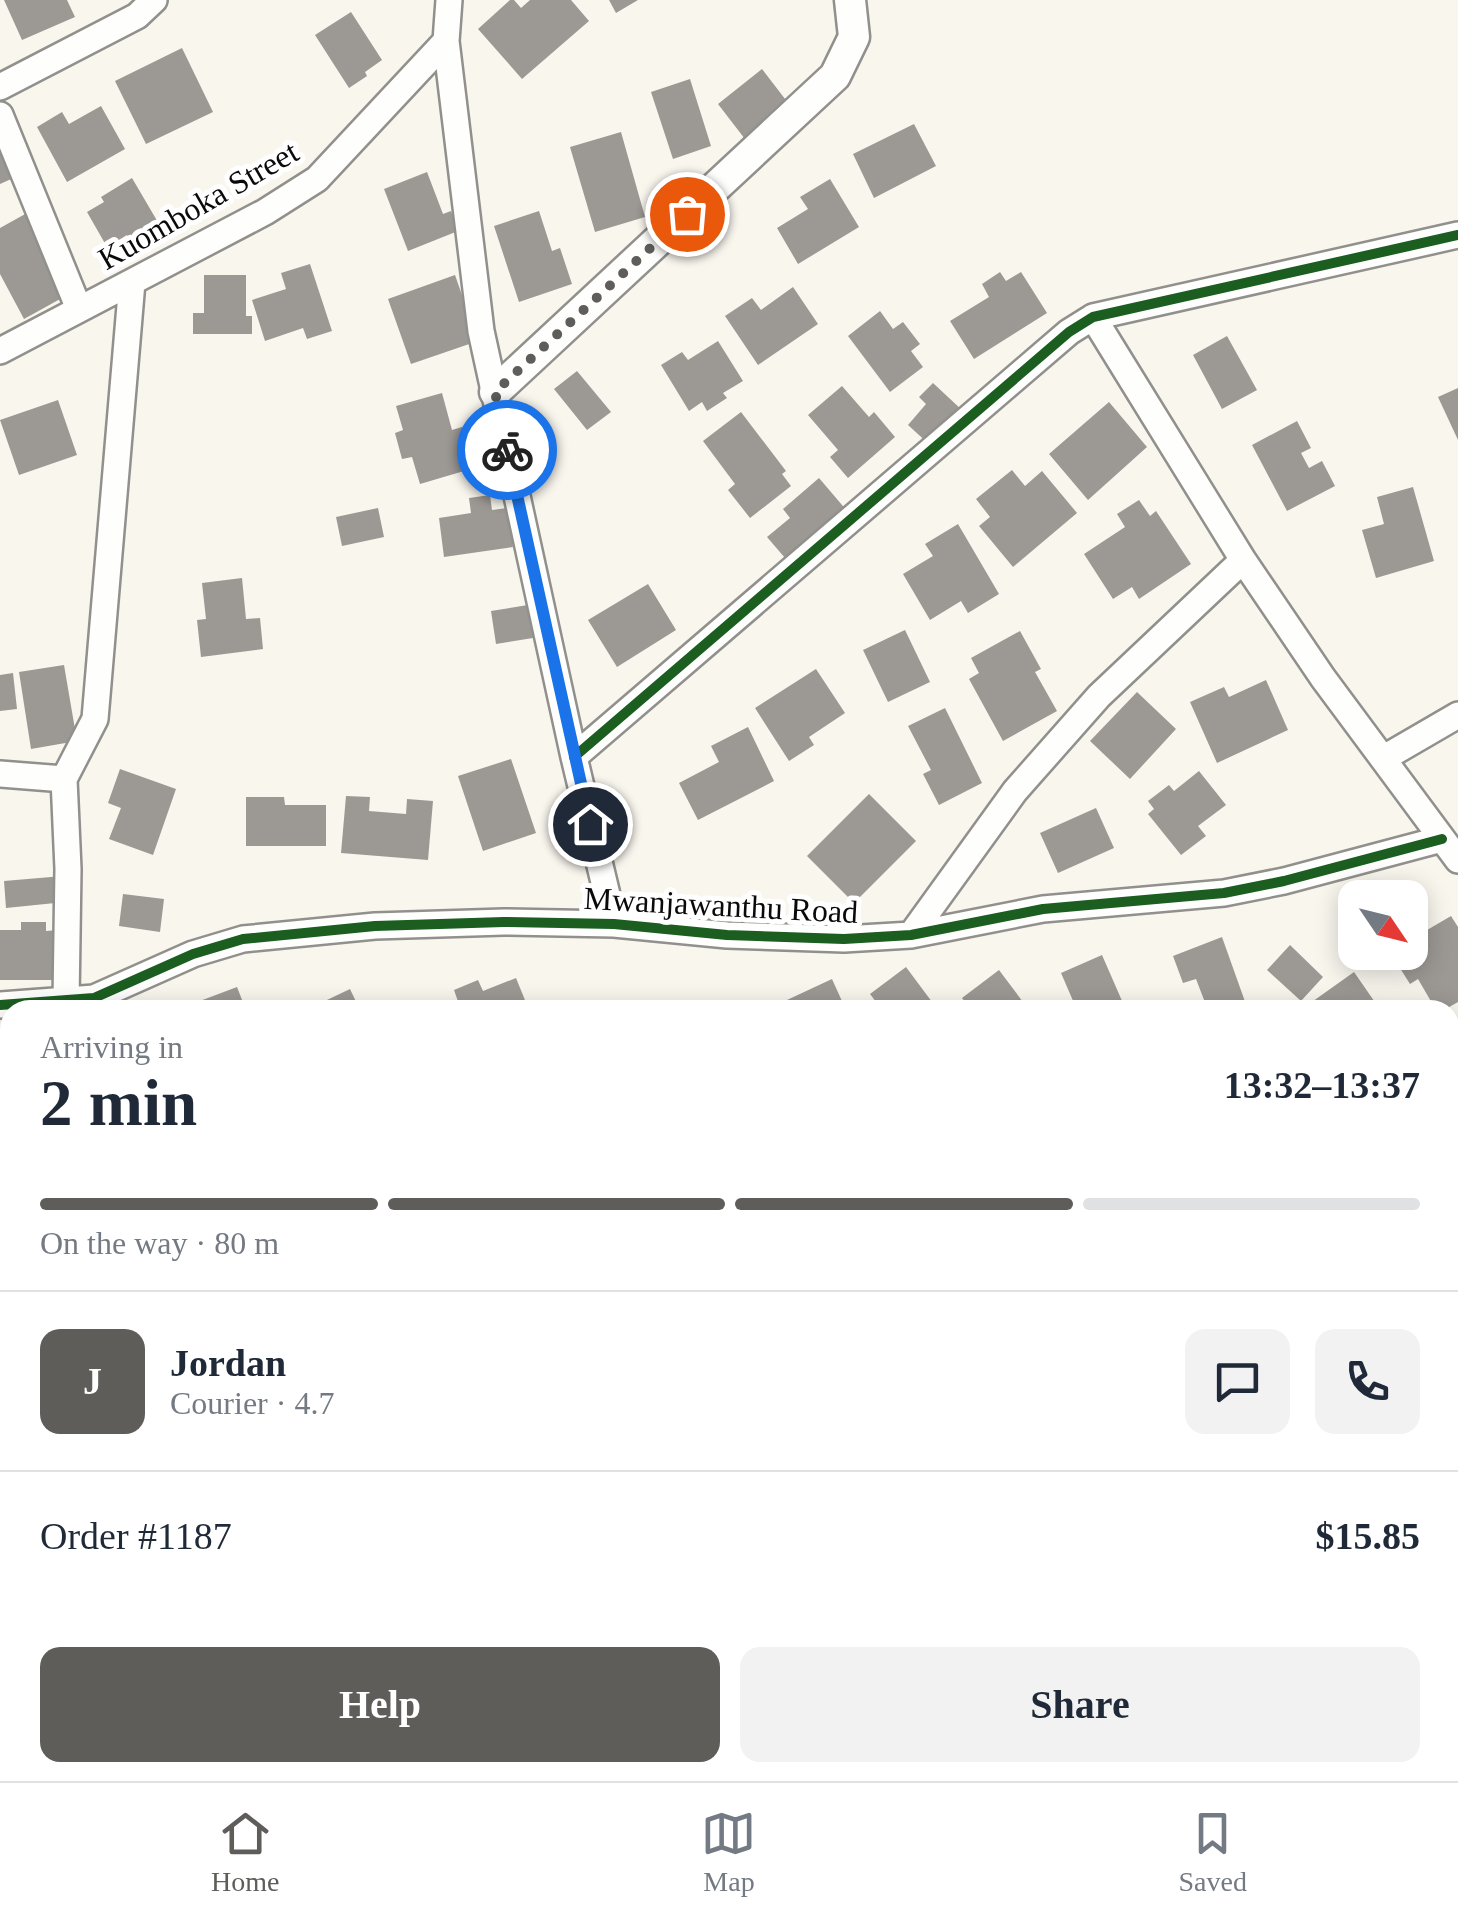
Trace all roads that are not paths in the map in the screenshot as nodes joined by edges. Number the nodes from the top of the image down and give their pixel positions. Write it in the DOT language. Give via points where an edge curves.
graph roads {
  1 [pos="154,0"];
  2 [pos="449,0"];
  3 [pos="850,0"];
  4 [pos="446,41"];
  5 [pos="0,87"];
  6 [pos="0,115"];
  7 [pos="1458,236"];
  8 [pos="132,282"];
  9 [pos="79,309"];
  10 [pos="1093,317"];
  11 [pos="0,350"];
  12 [pos="495,392"];
  13 [pos="1244,560"];
  14 [pos="1458,715"];
  15 [pos="574,757"];
  16 [pos="1384,758"];
  17 [pos="0,774"];
  18 [pos="64,779"];
  19 [pos="1442,839"];
  20 [pos="1458,860"];
  21 [pos="614,924"];
  22 [pos="912,935"];
  23 [pos="66,1000"];
  24 [pos="102,1000"];
  1 -- 5 [label="street" via="138,16"];
  2 -- 4 [label="street"];
  3 -- 12 [label="street" via="854,37 835,76"];
  4 -- 8 [label="street, Kuomboka Street" via="317,179"];
  4 -- 12 [label="street" via="481,330"];
  6 -- 9 [label="street"];
  7 -- 10 [label="street"];
  8 -- 9 [label="street, Kuomboka Street"];
  8 -- 18 [label="street" via="95,719"];
  9 -- 11 [label="street, Kuomboka Street"];
  10 -- 13 [label="street"];
  10 -- 15 [label="street"];
  12 -- 15 [label="street"];
  13 -- 16 [label="street"];
  13 -- 22 [label="street" via="1099,696 1015,791"];
  14 -- 16 [label="street"];
  15 -- 21 [label="street"];
  16 -- 19 [label="street"];
  17 -- 18 [label="street"];
  18 -- 23 [label="street"];
  19 -- 20 [label="street"];
  19 -- 22 [label="street, Mwanjawanthu Road" via="1224,893 1043,909"];
  21 -- 22 [label="street, Mwanjawanthu Road" via="727,936"];
  21 -- 24 [label="street, Mwanjawanthu Road" via="412,925 243,939 193,954"];
}
